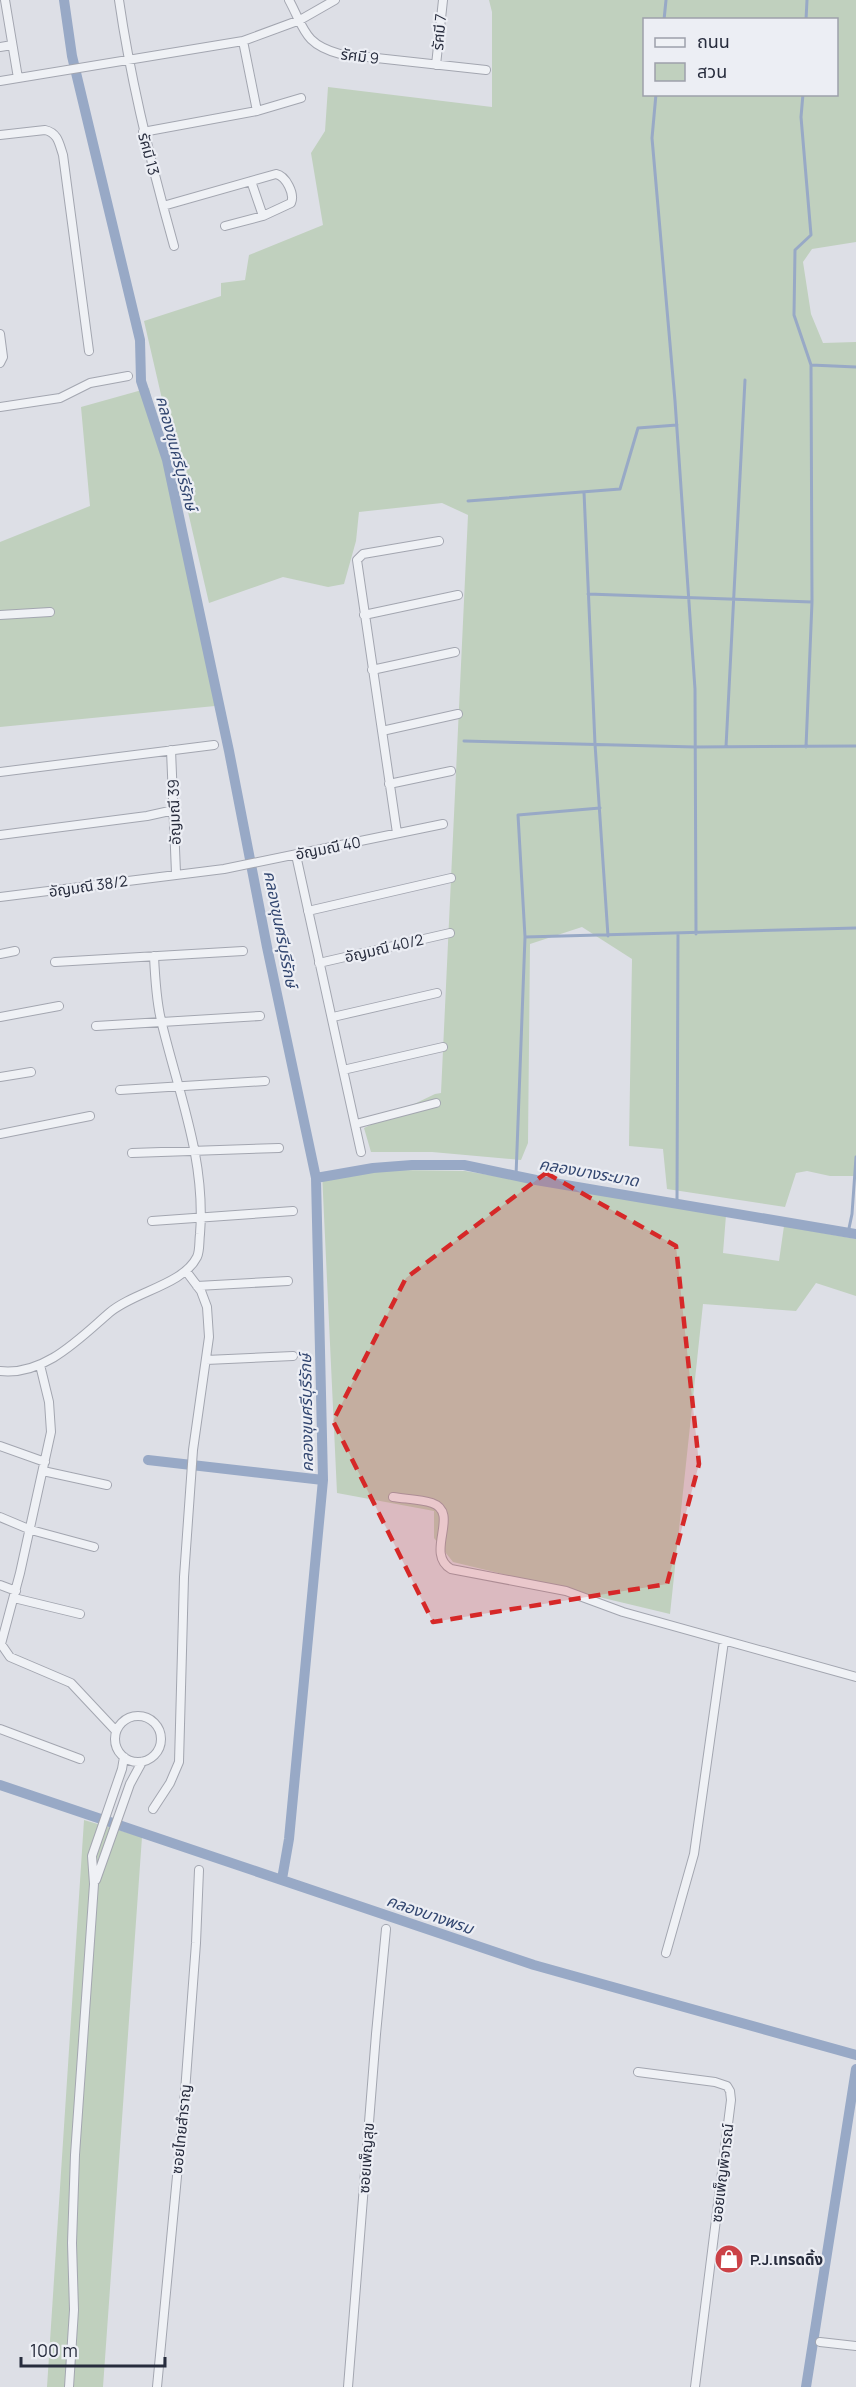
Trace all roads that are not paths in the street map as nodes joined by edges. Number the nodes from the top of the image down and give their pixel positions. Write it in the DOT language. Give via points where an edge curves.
graph roads {
  1 [pos="5,0"];
  2 [pos="119,0"];
  3 [pos="289,0"];
  4 [pos="335,0"];
  5 [pos="443,0"];
  6 [pos="300,20"];
  7 [pos="243,41"];
  8 [pos="12,45"];
  9 [pos="0,47"];
  10 [pos="128,62"];
  11 [pos="436,65"];
  12 [pos="486,70"];
  13 [pos="18,78"];
  14 [pos="0,81"];
  15 [pos="301,98"];
  16 [pos="257,111"];
  17 [pos="143,132"];
  18 [pos="0,135"];
  19 [pos="251,181"];
  20 [pos="163,206"];
  21 [pos="263,216"];
  22 [pos="225,225"];
  23 [pos="174,246"];
  24 [pos="0,334"];
  25 [pos="89,351"];
  26 [pos="0,363"];
  27 [pos="128,376"];
  28 [pos="0,407"];
  29 [pos="439,541"];
  30 [pos="458,595"];
  31 [pos="50,612"];
  32 [pos="0,615"];
  33 [pos="364,615"];
  34 [pos="455,652"];
  35 [pos="372,670"];
  36 [pos="458,714"];
  37 [pos="382,731"];
  38 [pos="214,745"];
  39 [pos="171,750"];
  40 [pos="451,771"];
  41 [pos="0,772"];
  42 [pos="389,784"];
  43 [pos="174,810"];
  44 [pos="443,824"];
  45 [pos="397,833"];
  46 [pos="0,835"];
  47 [pos="296,855"];
  48 [pos="176,873"];
  49 [pos="450,878"];
  50 [pos="0,897"];
  51 [pos="308,911"];
  52 [pos="450,933"];
  53 [pos="15,951"];
  54 [pos="243,951"];
  55 [pos="0,954"];
  56 [pos="154,956"];
  57 [pos="55,962"];
  58 [pos="319,963"];
  59 [pos="437,993"];
  60 [pos="59,1006"];
  61 [pos="260,1016"];
  62 [pos="0,1017"];
  63 [pos="333,1017"];
  64 [pos="161,1022"];
  65 [pos="96,1026"];
  66 [pos="443,1047"];
  67 [pos="343,1070"];
  68 [pos="31,1072"];
  69 [pos="0,1077"];
  70 [pos="265,1081"];
  71 [pos="179,1086"];
  72 [pos="120,1089"];
  73 [pos="436,1103"];
  74 [pos="90,1116"];
  75 [pos="356,1124"];
  76 [pos="0,1134"];
  77 [pos="279,1148"];
  78 [pos="195,1151"];
  79 [pos="361,1152"];
  80 [pos="132,1153"];
  81 [pos="293,1211"];
  82 [pos="201,1218"];
  83 [pos="152,1221"];
  84 [pos="186,1271"];
  85 [pos="288,1281"];
  86 [pos="197,1286"];
  87 [pos="293,1356"];
  88 [pos="206,1360"];
  89 [pos="40,1365"];
  90 [pos="0,1371"];
  91 [pos="0,1446"];
  92 [pos="44,1466"];
  93 [pos="107,1485"];
  94 [pos="393,1497"];
  95 [pos="0,1517"];
  96 [pos="30,1530"];
  97 [pos="94,1547"];
  98 [pos="0,1585"];
  99 [pos="15,1595"];
  100 [pos="80,1614"];
  101 [pos="724,1641"];
  102 [pos="1,1648"];
  103 [pos="856,1677"];
  104 [pos="0,1729"];
  105 [pos="116,1731"];
  106 [pos="124,1757"];
  107 [pos="80,1759"];
  108 [pos="142,1762"];
  109 [pos="153,1809"];
  110 [pos="200,1870"];
  111 [pos="94,1884"];
  112 [pos="386,1929"];
  113 [pos="666,1953"];
  114 [pos="638,2072"];
  115 [pos="820,2342"];
  116 [pos="856,2346"];
  117 [pos="69,2387"];
  118 [pos="157,2387"];
  119 [pos="348,2387"];
  120 [pos="695,2387"];
  1 -- 8 [label="street"];
  2 -- 10 [label="street, รัศมี 13"];
  3 -- 6 [label="street, รัศมี 9"];
  4 -- 6 [label="street"];
  5 -- 11 [label="street, รัศมี 7"];
  6 -- 7 [label="street"];
  6 -- 11 [label="street, รัศมี 9" via="308,38 323,50"];
  7 -- 10 [label="street"];
  7 -- 16 [label="street"];
  8 -- 9 [label="street"];
  8 -- 13 [label="street"];
  10 -- 13 [label="street"];
  10 -- 17 [label="street, รัศมี 13"];
  11 -- 12 [label="street, รัศมี 9"];
  13 -- 14 [label="street"];
  15 -- 16 [label="street"];
  16 -- 17 [label="street"];
  17 -- 20 [label="street, รัศมี 13"];
  18 -- 25 [label="street" via="45,130 52,131 58,139"];
  19 -- 20 [label="street"];
  19 -- 21 [label="street"];
  19 -- 21 [label="street" via="280,174 292,195 291,203"];
  20 -- 23 [label="street, รัศมี 13"];
  21 -- 22 [label="street"];
  24 -- 26 [label="street"];
  27 -- 28 [label="street" via="90,383 60,398"];
  29 -- 33 [label="street" via="363,554 357,567"];
  30 -- 33 [label="street"];
  31 -- 32 [label="street"];
  33 -- 35 [label="street"];
  34 -- 35 [label="street"];
  35 -- 37 [label="street"];
  36 -- 37 [label="street"];
  37 -- 42 [label="street"];
  38 -- 39 [label="street"];
  39 -- 41 [label="street"];
  39 -- 43 [label="street, อัญมณี 39"];
  40 -- 42 [label="street"];
  42 -- 45 [label="street"];
  43 -- 46 [label="street"];
  43 -- 48 [label="street, อัญมณี 39"];
  44 -- 45 [label="street, อัญมณี 40"];
  45 -- 47 [label="street, อัญมณี 40"];
  47 -- 48 [label="street, อัญมณี 40" via="224,869"];
  47 -- 51 [label="street"];
  48 -- 50 [label="street, อัญมณี 38/2"];
  49 -- 51 [label="street"];
  51 -- 58 [label="street"];
  52 -- 58 [label="street, อัญมณี 40/2"];
  53 -- 55 [label="street"];
  54 -- 56 [label="street"];
  56 -- 57 [label="street"];
  56 -- 64 [label="street"];
  58 -- 63 [label="street"];
  59 -- 63 [label="street"];
  60 -- 62 [label="street"];
  61 -- 64 [label="street"];
  63 -- 67 [label="street"];
  64 -- 65 [label="street"];
  64 -- 71 [label="street"];
  66 -- 67 [label="street"];
  67 -- 75 [label="street"];
  68 -- 69 [label="street"];
  70 -- 71 [label="street"];
  71 -- 72 [label="street"];
  71 -- 78 [label="street"];
  73 -- 75 [label="street"];
  74 -- 76 [label="street"];
  75 -- 79 [label="street"];
  77 -- 78 [label="street"];
  78 -- 80 [label="street"];
  78 -- 82 [label="street"];
  81 -- 82 [label="street"];
  82 -- 83 [label="street"];
  82 -- 84 [label="street" via="198,1256"];
  84 -- 86 [label="street"];
  84 -- 89 [label="street" via="117,1306 68,1349"];
  85 -- 86 [label="street"];
  86 -- 88 [label="street" via="207,1307"];
  87 -- 88 [label="street"];
  88 -- 109 [label="street" via="193,1450 185,1565 179,1762"];
  89 -- 90 [label="street"];
  89 -- 92 [label="street" via="51,1432"];
  91 -- 92 [label="street"];
  92 -- 93 [label="street"];
  92 -- 96 [label="street"];
  94 -- 101 [label="street" via="433,1503 441,1509 444,1518 440,1557 450,1569 566,1591"];
  95 -- 96 [label="street"];
  96 -- 97 [label="street"];
  96 -- 99 [label="street"];
  98 -- 99 [label="street"];
  99 -- 100 [label="street"];
  99 -- 102 [label="street"];
  101 -- 103 [label="street"];
  101 -- 113 [label="street" via="694,1854"];
  102 -- 105 [label="street" via="10,1657 70,1683"];
  104 -- 107 [label="street"];
  105 -- 106 [label="street" via="117,1748"];
  105 -- 108 [label="street" via="123,1721 136,1716 150,1719 156,1725 160,1747"];
  106 -- 108 [label="street"];
  106 -- 111 [label="street" via="92,1856"];
  108 -- 111 [label="street" via="130,1784"];
  110 -- 118 [label="street, ซอยไทยสำราญ" via="185,2092"];
  111 -- 117 [label="street" via="75,2155 74,2310"];
  112 -- 119 [label="street, ซอยเพ็ญสุข"];
  114 -- 120 [label="street, ซอยเพ็ญพิจารณ์" via="716,2082 730,2091"];
  115 -- 116 [label="street"];
}
